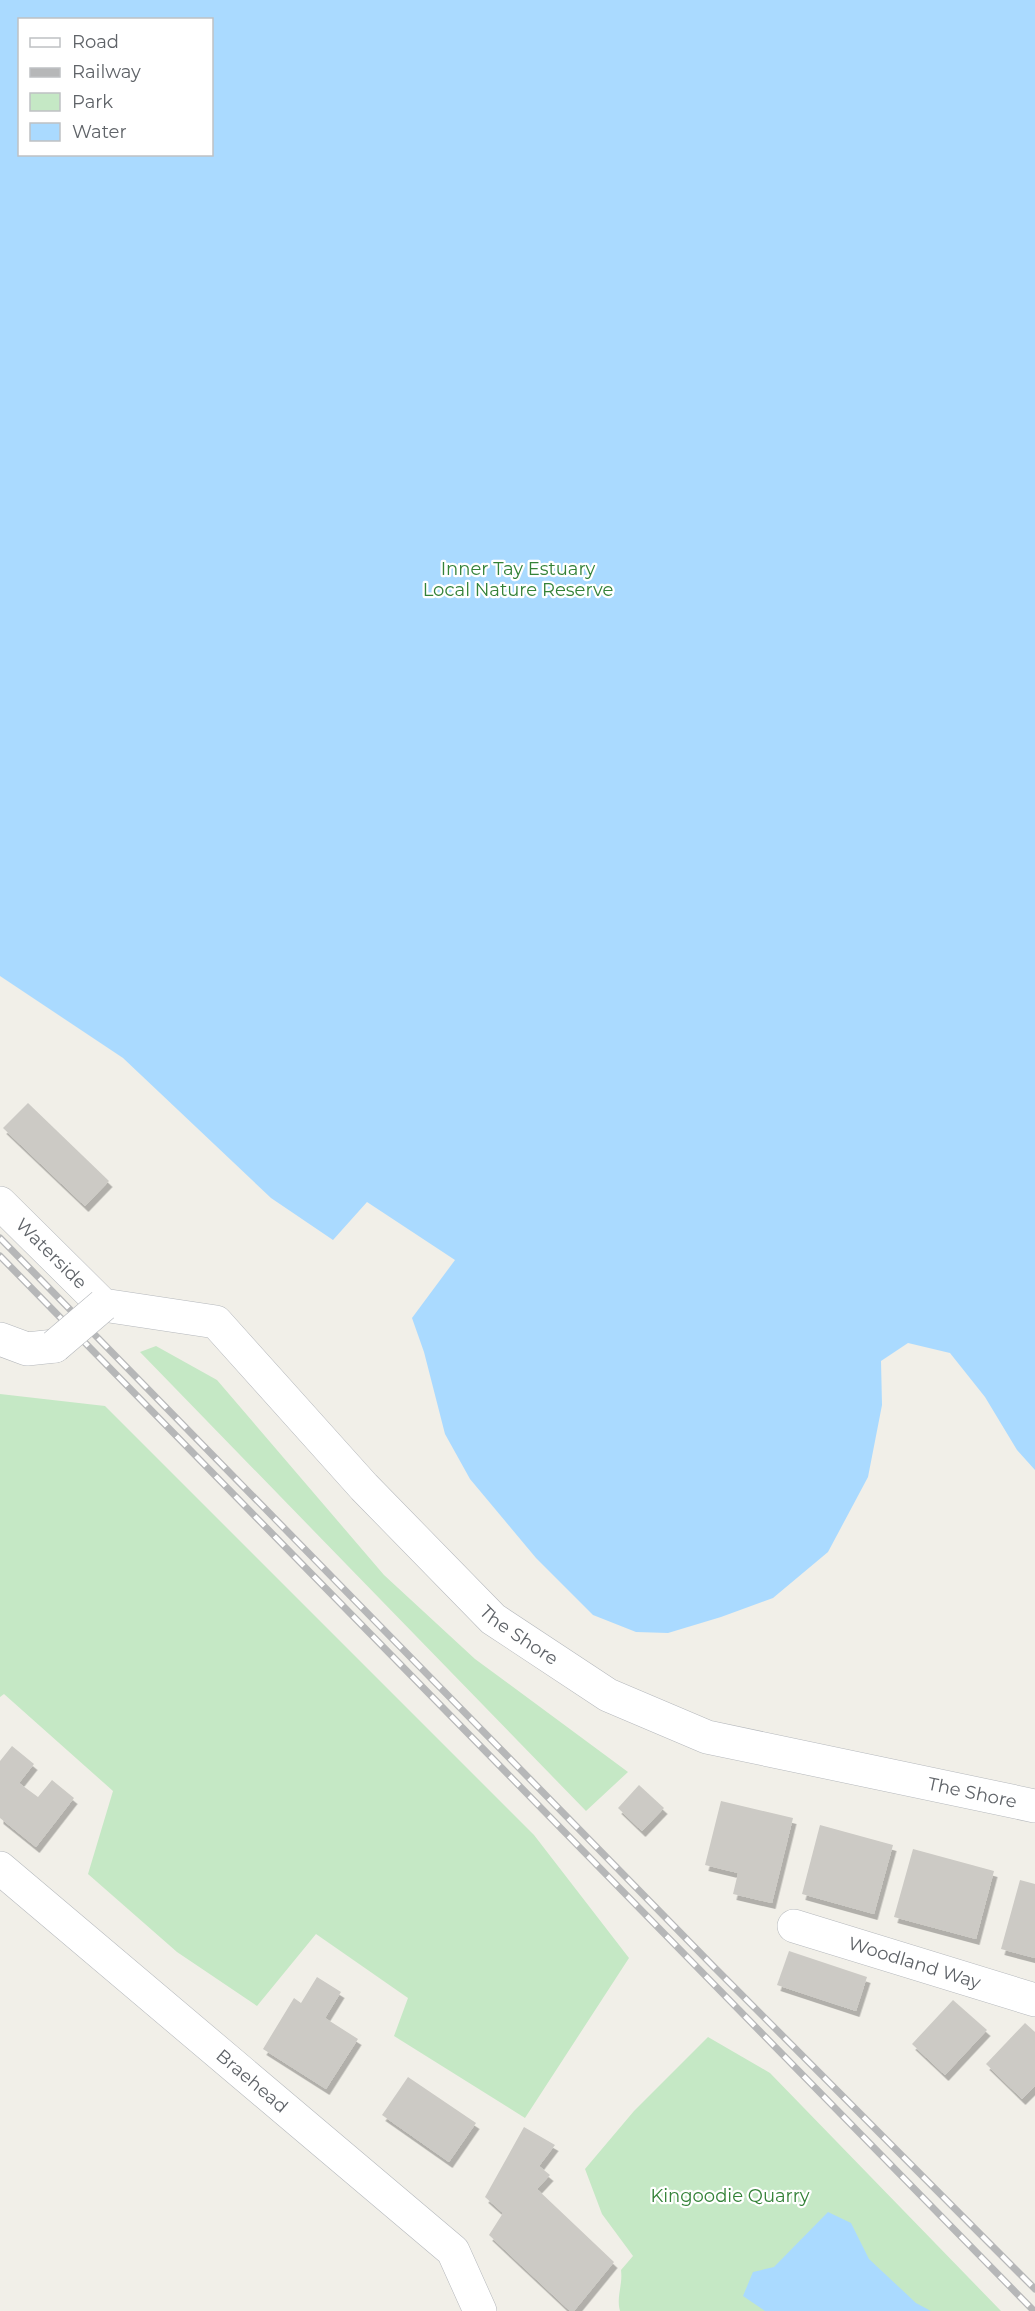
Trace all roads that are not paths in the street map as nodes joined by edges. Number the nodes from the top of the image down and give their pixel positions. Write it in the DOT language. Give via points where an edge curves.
graph roads {
  1 [pos="0,1203"];
  2 [pos="103,1305"];
  3 [pos="0,1339"];
  4 [pos="1035,1806"];
  5 [pos="0,1868"];
  6 [pos="794,1926"];
  7 [pos="1035,2000"];
  8 [pos="480,2311"];
  1 -- 2 [label="street, Waterside"];
  2 -- 3 [label="street, bridge" via="55,1346 27,1349"];
  2 -- 4 [label="street, The Shore" via="216,1322 364,1487 493,1619 608,1695 707,1737"];
  5 -- 8 [label="street, Braehead" via="453,2251"];
  6 -- 7 [label="street, Woodland Way"];
}
